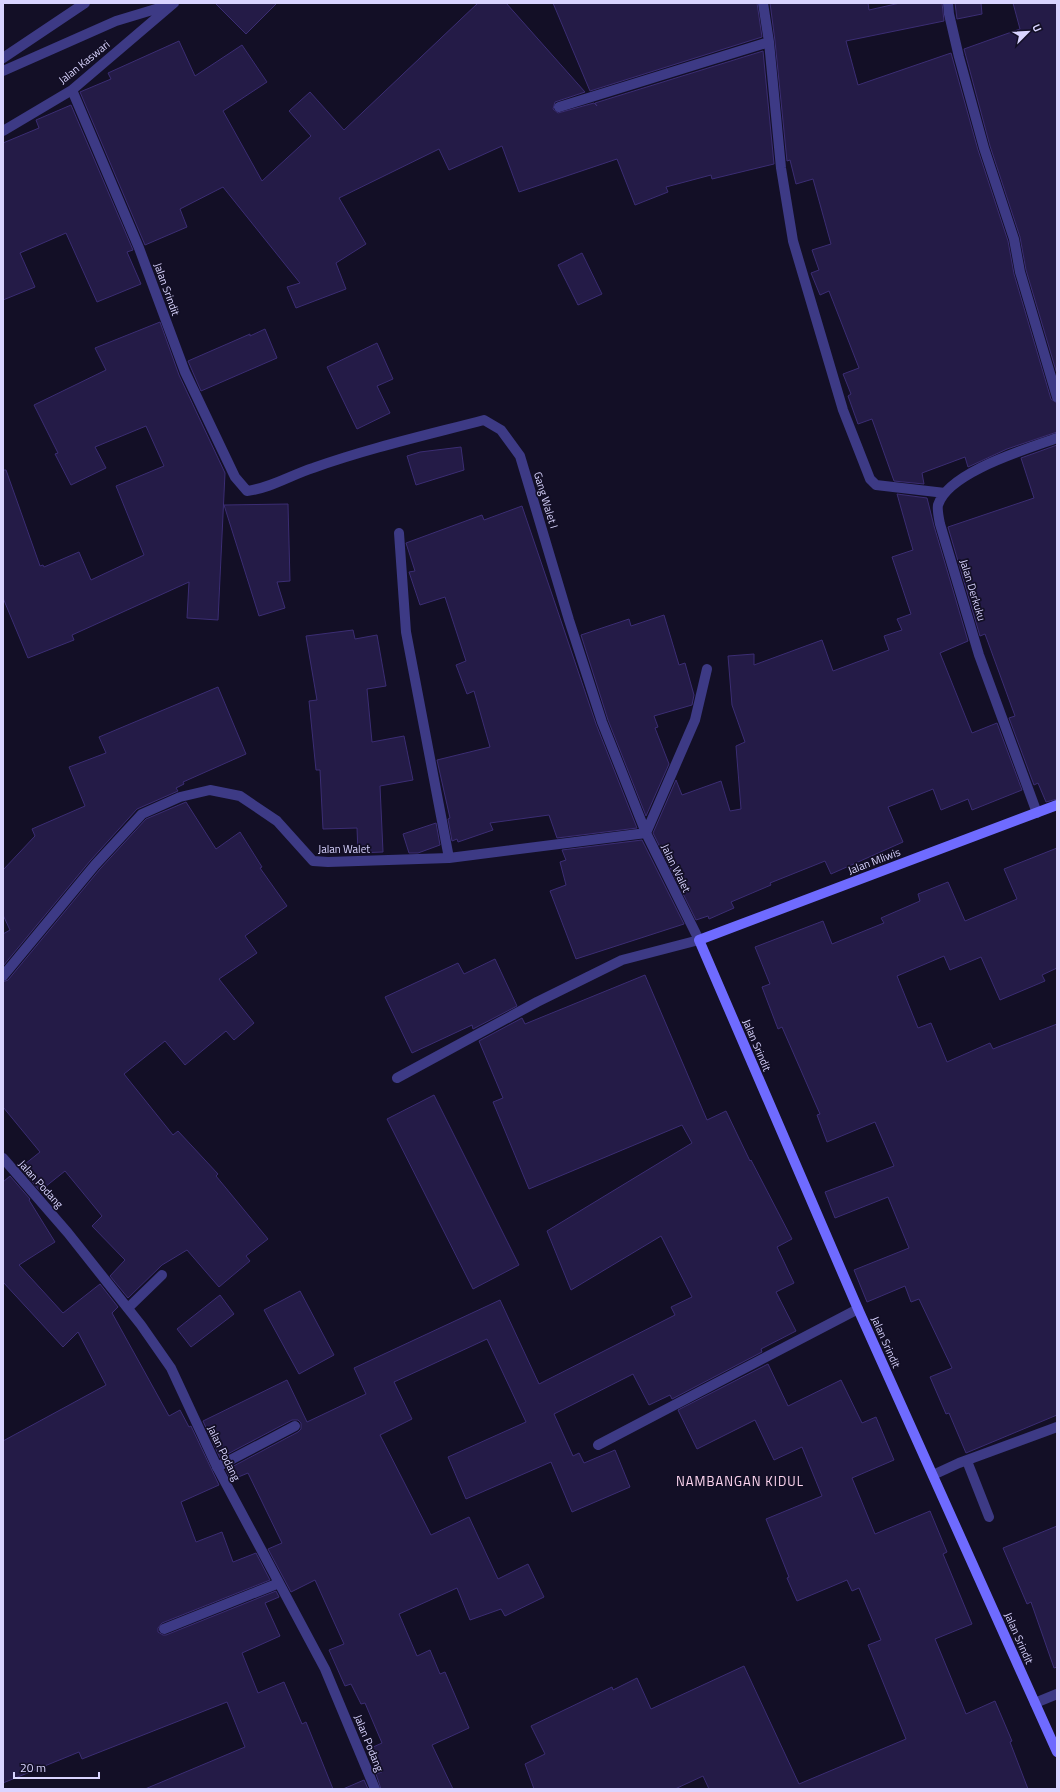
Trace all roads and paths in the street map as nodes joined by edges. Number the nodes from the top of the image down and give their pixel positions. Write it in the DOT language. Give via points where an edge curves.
graph roads {
  1 [pos="85,3"];
  2 [pos="174,3"];
  3 [pos="763,3"];
  4 [pos="948,3"];
  5 [pos="770,42"];
  6 [pos="3,58"];
  7 [pos="3,71"];
  8 [pos="72,90"];
  9 [pos="559,107"];
  10 [pos="3,131"];
  11 [pos="1057,397"];
  12 [pos="1057,438"];
  13 [pos="248,491"];
  14 [pos="945,493"];
  15 [pos="399,534"];
  16 [pos="707,669"];
  17 [pos="1057,805"];
  18 [pos="1037,813"];
  19 [pos="646,833"];
  20 [pos="449,858"];
  21 [pos="699,940"];
  22 [pos="3,976"];
  23 [pos="397,1078"];
  24 [pos="3,1158"];
  25 [pos="162,1275"];
  26 [pos="128,1308"];
  27 [pos="858,1309"];
  28 [pos="295,1426"];
  29 [pos="1057,1427"];
  30 [pos="598,1445"];
  31 [pos="967,1461"];
  32 [pos="217,1467"];
  33 [pos="933,1476"];
  34 [pos="989,1517"];
  35 [pos="279,1583"];
  36 [pos="164,1629"];
  37 [pos="1057,1694"];
  38 [pos="1035,1702"];
  39 [pos="1057,1752"];
  40 [pos="375,1789"];
  1 -- 6 [label="street"];
  2 -- 7 [label="street" via="116,21"];
  2 -- 8 [label="street, Jalan Kaswari"];
  3 -- 5 [label="street"];
  4 -- 11 [label="street" via="959,57 984,148 1014,239 1020,272"];
  5 -- 9 [label="street"];
  5 -- 14 [label="street" via="781,168 793,241 843,410 870,479 876,485"];
  8 -- 10 [label="street, Jalan Kaswari"];
  8 -- 13 [label="street, Jalan Srindit" via="139,248 185,372 235,476"];
  12 -- 14 [label="street" via="966,476"];
  13 -- 19 [label="street, Gang Walet I" via="263,489 312,468 387,445 484,420 501,430 520,456 602,722"];
  14 -- 18 [label="street, Jalan Derkuku" via="938,506 940,524 980,655"];
  15 -- 20 [label="street" via="406,632"];
  16 -- 19 [label="street" via="695,720"];
  17 -- 18 [label="street, Jalan Mliwis"];
  18 -- 21 [label="street, Jalan Mliwis"];
  19 -- 20 [label="street, Jalan Walet"];
  19 -- 21 [label="street, Jalan Walet"];
  20 -- 22 [label="street, Jalan Walet" via="313,861 277,821 240,796 210,790 180,797 142,814 95,865"];
  21 -- 23 [label="street" via="622,960 537,1002"];
  21 -- 27 [label="street, Jalan Srindit"];
  24 -- 26 [label="street, Jalan Podang"];
  25 -- 26 [label="street"];
  26 -- 32 [label="street, Jalan Podang" via="171,1368"];
  27 -- 30 [label="street"];
  27 -- 33 [label="street, Jalan Srindit"];
  28 -- 32 [label="street"];
  29 -- 31 [label="street"];
  31 -- 33 [label="street"];
  31 -- 34 [label="street"];
  32 -- 35 [label="street, Jalan Podang"];
  33 -- 38 [label="street, Jalan Srindit"];
  35 -- 36 [label="street"];
  35 -- 40 [label="street, Jalan Podang" via="325,1669"];
  37 -- 38 [label="street"];
  38 -- 39 [label="street, Jalan Srindit"];
}
